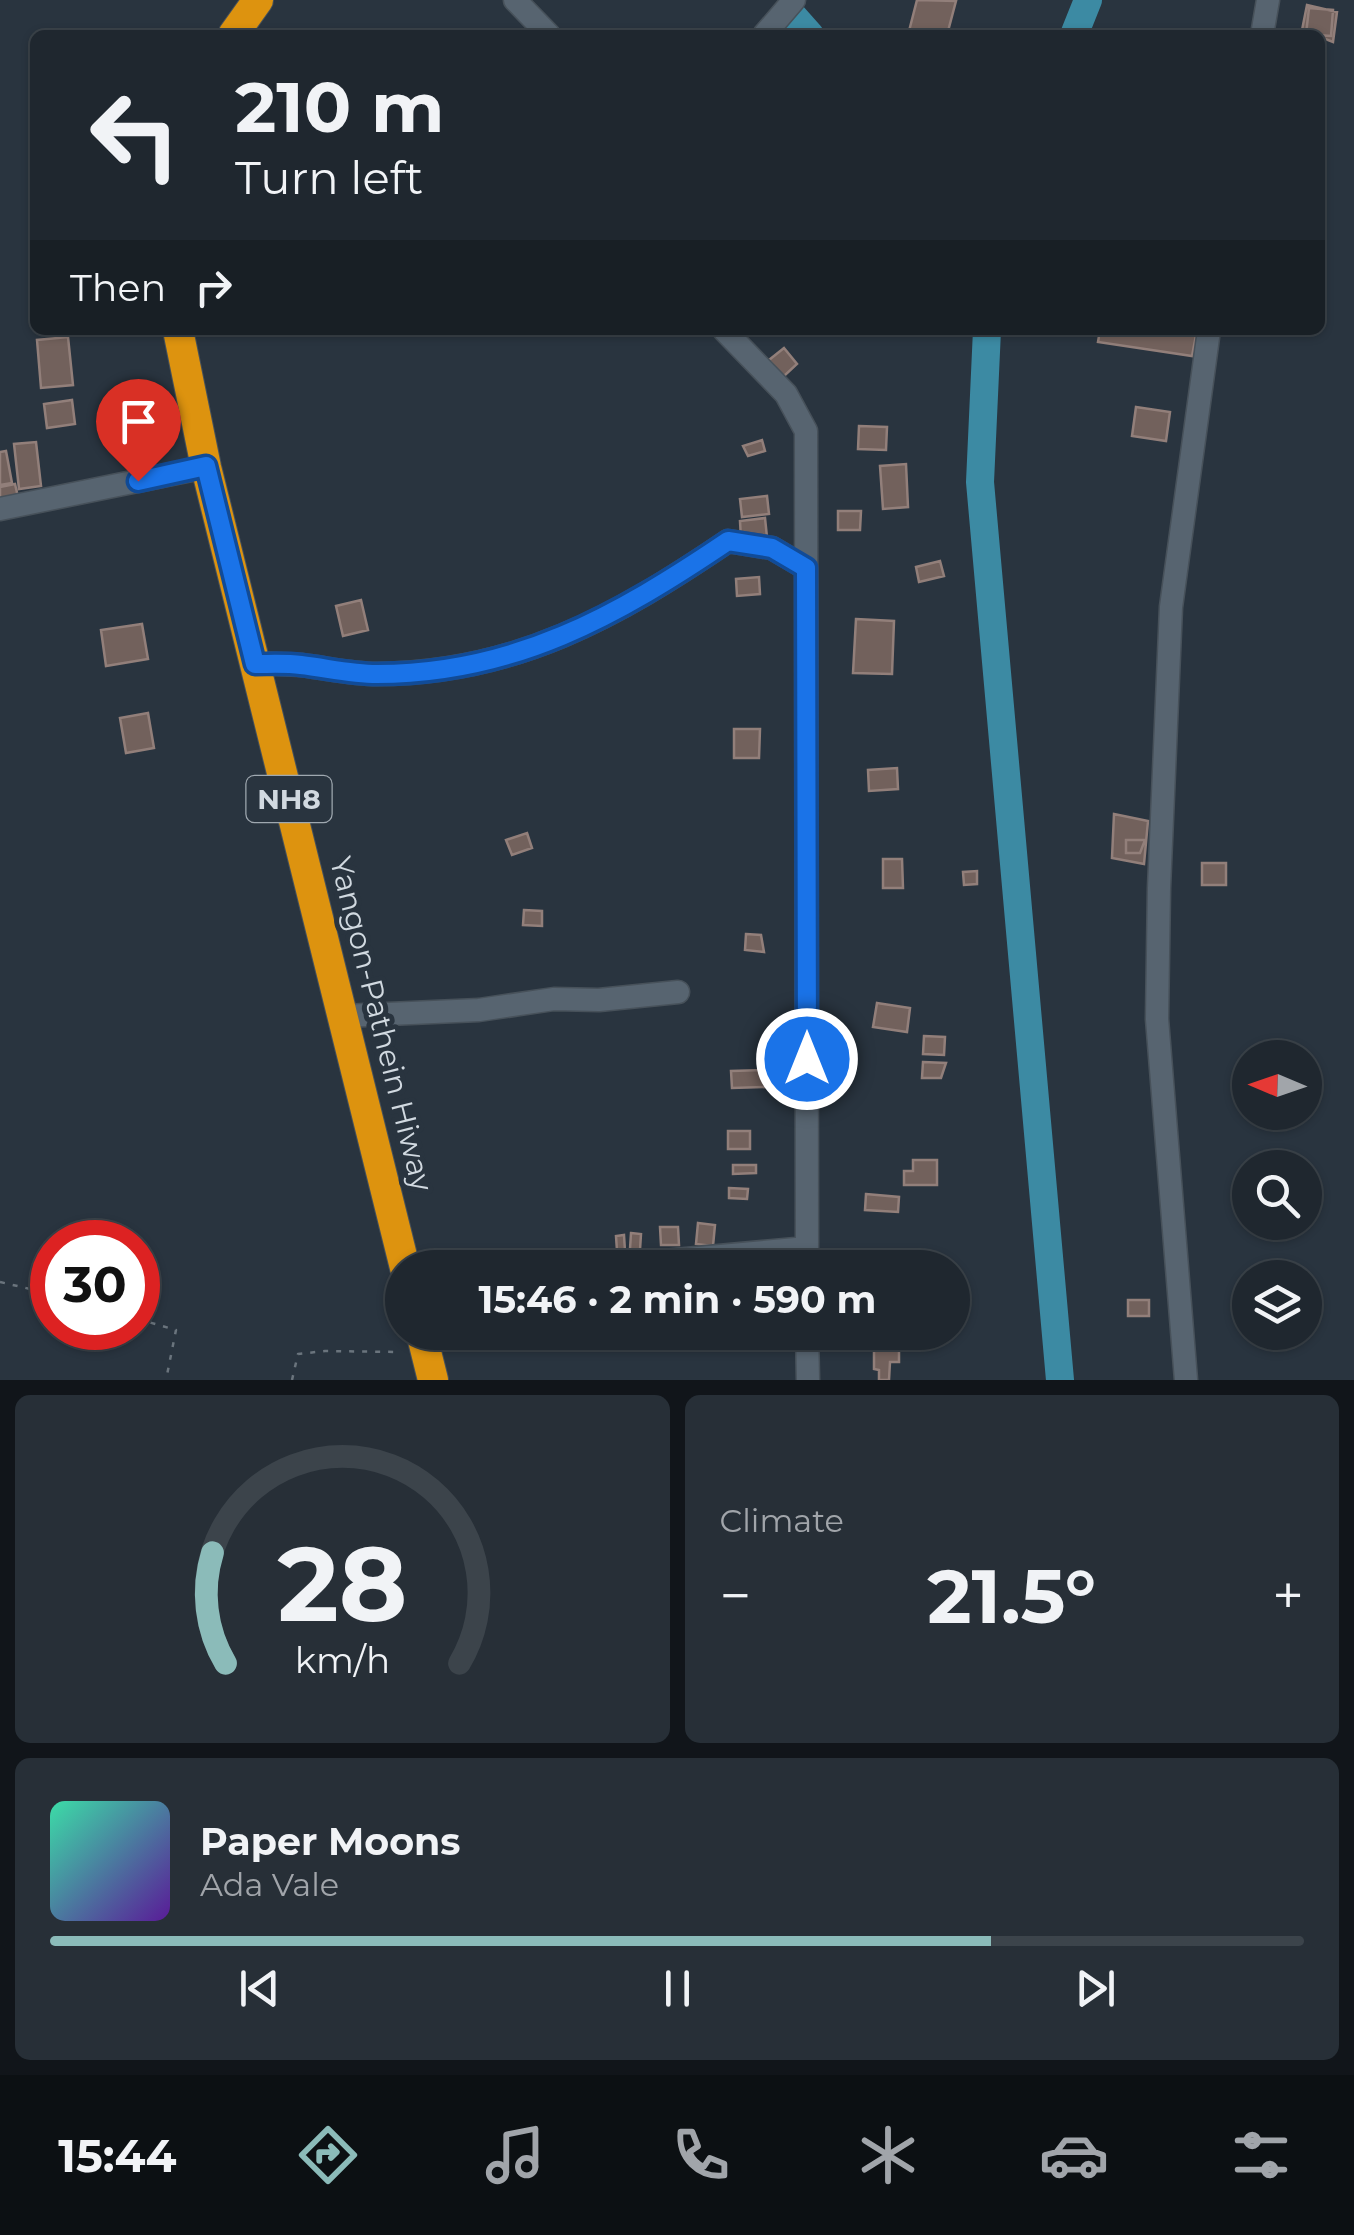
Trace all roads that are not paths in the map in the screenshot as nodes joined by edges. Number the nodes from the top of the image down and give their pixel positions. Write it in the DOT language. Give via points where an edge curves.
graph roads {
  1 [pos="258,0"];
  2 [pos="515,0"];
  3 [pos="794,0"];
  4 [pos="1268,0"];
  5 [pos="237,30"];
  6 [pos="544,30"];
  7 [pos="768,30"];
  8 [pos="1263,30"];
  9 [pos="179,335"];
  10 [pos="729,335"];
  11 [pos="1208,335"];
  12 [pos="206,466"];
  13 [pos="0,509"];
  14 [pos="806,568"];
  15 [pos="255,664"];
  16 [pos="678,992"];
  17 [pos="342,1016"];
  18 [pos="400,1250"];
  19 [pos="807,1250"];
  20 [pos="808,1350"];
  21 [pos="808,1380"];
  22 [pos="1186,1380"];
  1 -- 5 [label="highway"];
  2 -- 6 [label="street"];
  3 -- 7 [label="street"];
  4 -- 8 [label="street"];
  9 -- 12 [label="highway, Yangon-Pathein Hiway / NH8"];
  10 -- 14 [label="street" via="786,394 806,431"];
  11 -- 22 [label="street" via="1171,608 1159,888 1158,1018"];
  12 -- 13 [label="street"];
  12 -- 15 [label="highway, Yangon-Pathein Hiway / NH8"];
  14 -- 15 [label="street" via="772,548 728,541 584,628 476,665 380,674"];
  14 -- 19 [label="street"];
  15 -- 17 [label="highway, Yangon-Pathein Hiway / NH8"];
  16 -- 17 [label="street"];
  17 -- 18 [label="highway, Yangon-Pathein Hiway / NH8"];
  20 -- 21 [label="street"];
}
